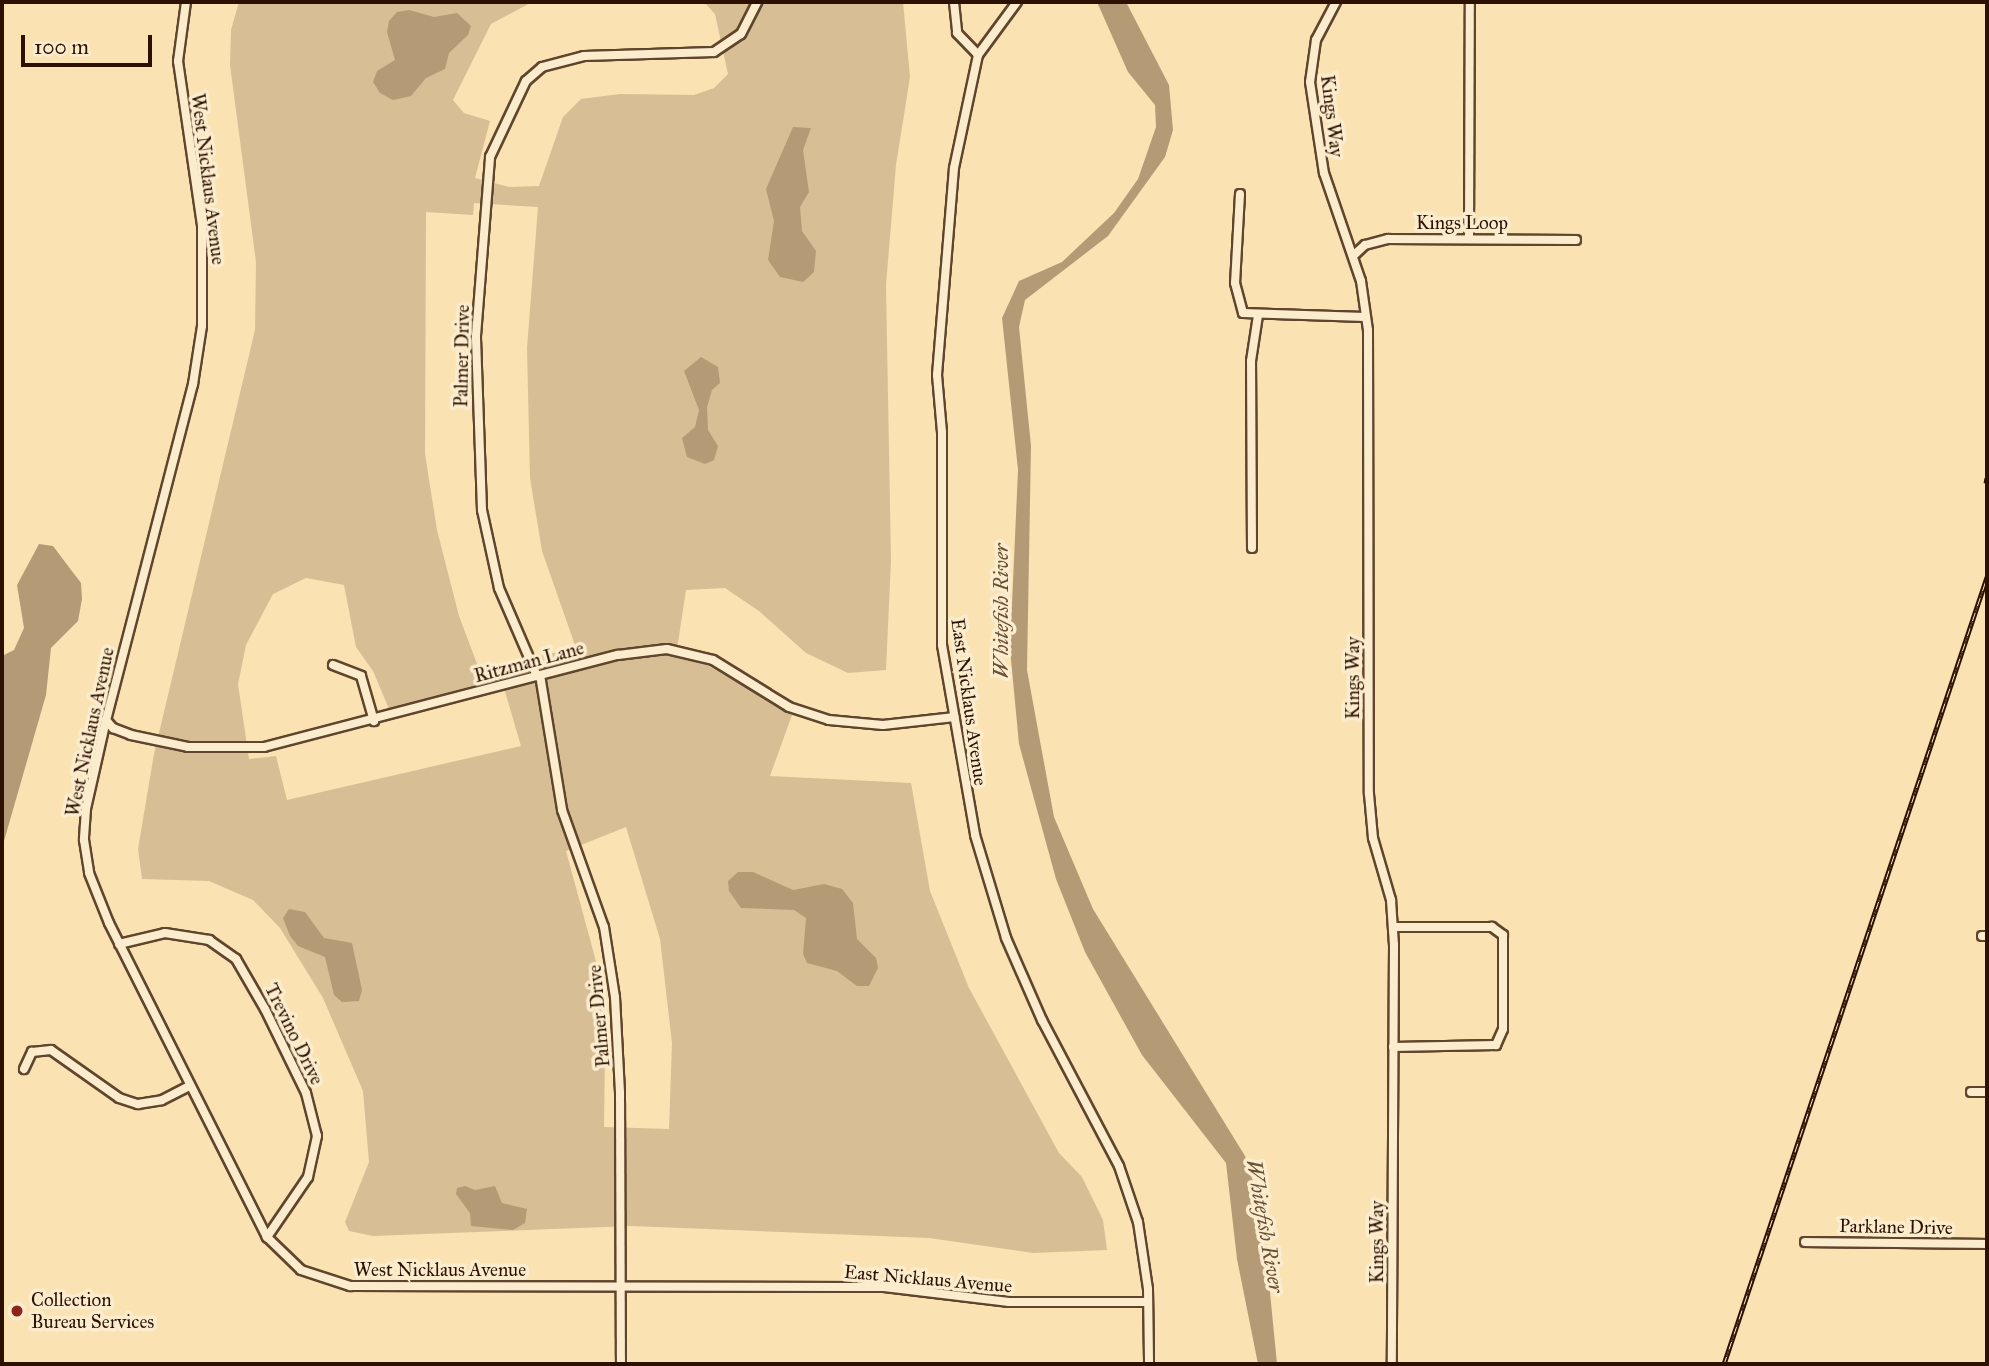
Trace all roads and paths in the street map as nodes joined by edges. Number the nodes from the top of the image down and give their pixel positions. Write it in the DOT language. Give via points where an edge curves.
graph roads {
  1 [pos="186,2"];
  2 [pos="757,2"];
  3 [pos="954,2"];
  4 [pos="1017,2"];
  5 [pos="1336,2"];
  6 [pos="1470,2"];
  7 [pos="978,55"];
  8 [pos="1240,194"];
  9 [pos="1469,237"];
  10 [pos="1576,240"];
  11 [pos="1353,256"];
  12 [pos="1258,315"];
  13 [pos="1365,317"];
  14 [pos="1252,548"];
  15 [pos="333,665"];
  16 [pos="538,675"];
  17 [pos="955,717"];
  18 [pos="106,720"];
  19 [pos="374,721"];
  20 [pos="1393,927"];
  21 [pos="119,944"];
  22 [pos="1393,1047"];
  23 [pos="24,1069"];
  24 [pos="190,1086"];
  25 [pos="1971,1092"];
  26 [pos="1987,1092"];
  27 [pos="267,1237"];
  28 [pos="1805,1242"];
  29 [pos="1987,1244"];
  30 [pos="621,1285"];
  31 [pos="1148,1303"];
  32 [pos="621,1364"];
  33 [pos="1149,1364"];
  34 [pos="1392,1364"];
  1 -- 18 [label="street, West Nicklaus Avenue" via="178,61 202,226 202,326 193,384"];
  2 -- 16 [label="street, Palmer Drive" via="741,34 714,52 564,58 526,81 490,157 476,336 477,452 486,538 499,588"];
  3 -- 7 [label="street" via="957,33"];
  4 -- 7 [label="street, East Nicklaus Avenue"];
  5 -- 11 [label="street, Kings Way" via="1313,50 1311,93 1324,173"];
  6 -- 9 [label="street"];
  7 -- 17 [label="street, East Nicklaus Avenue" via="954,168 937,375 942,432 940,622"];
  8 -- 12 [label="street" via="1236,295 1243,313"];
  9 -- 10 [label="street, Kings Loop"];
  9 -- 11 [label="street, Kings Loop" via="1380,240"];
  11 -- 13 [label="street, Kings Way"];
  12 -- 13 [label="street"];
  12 -- 14 [label="street" via="1251,361"];
  13 -- 20 [label="street, Kings Way" via="1370,803"];
  15 -- 19 [label="street" via="361,676"];
  16 -- 17 [label="street, Ritzman Lane" via="618,655 667,649 713,660 789,707 829,720 883,725"];
  16 -- 19 [label="street, Ritzman Lane"];
  16 -- 30 [label="street, Palmer Drive" via="562,810 598,904 610,961 620,1093"];
  17 -- 31 [label="street, East Nicklaus Avenue" via="975,835 1002,928 1037,1010 1123,1177 1144,1251"];
  18 -- 19 [label="street, Ritzman Lane" via="113,729 158,741 232,749 286,744"];
  18 -- 21 [label="street, West Nicklaus Avenue" via="86,809 84,840 96,893"];
  20 -- 22 [label="street, Kings Way"];
  20 -- 22 [label="street" via="1500,930 1503,1029 1496,1045"];
  21 -- 24 [label="street, West Nicklaus Avenue"];
  21 -- 27 [label="street, Trevino Drive" via="166,933 209,940 236,959 264,1009 306,1093 317,1136 308,1177"];
  22 -- 34 [label="street, Kings Way"];
  23 -- 24 [label="street" via="32,1052 51,1050 119,1098 138,1104 162,1100"];
  24 -- 27 [label="street, West Nicklaus Avenue"];
  25 -- 26 [label="street"];
  27 -- 30 [label="street, West Nicklaus Avenue" via="302,1270 350,1286"];
  28 -- 29 [label="street, Parklane Drive"];
  30 -- 31 [label="street, East Nicklaus Avenue" via="884,1287 1009,1302"];
  30 -- 32 [label="street, Palmer Drive"];
  31 -- 33 [label="street, East Nicklaus Avenue"];
}
